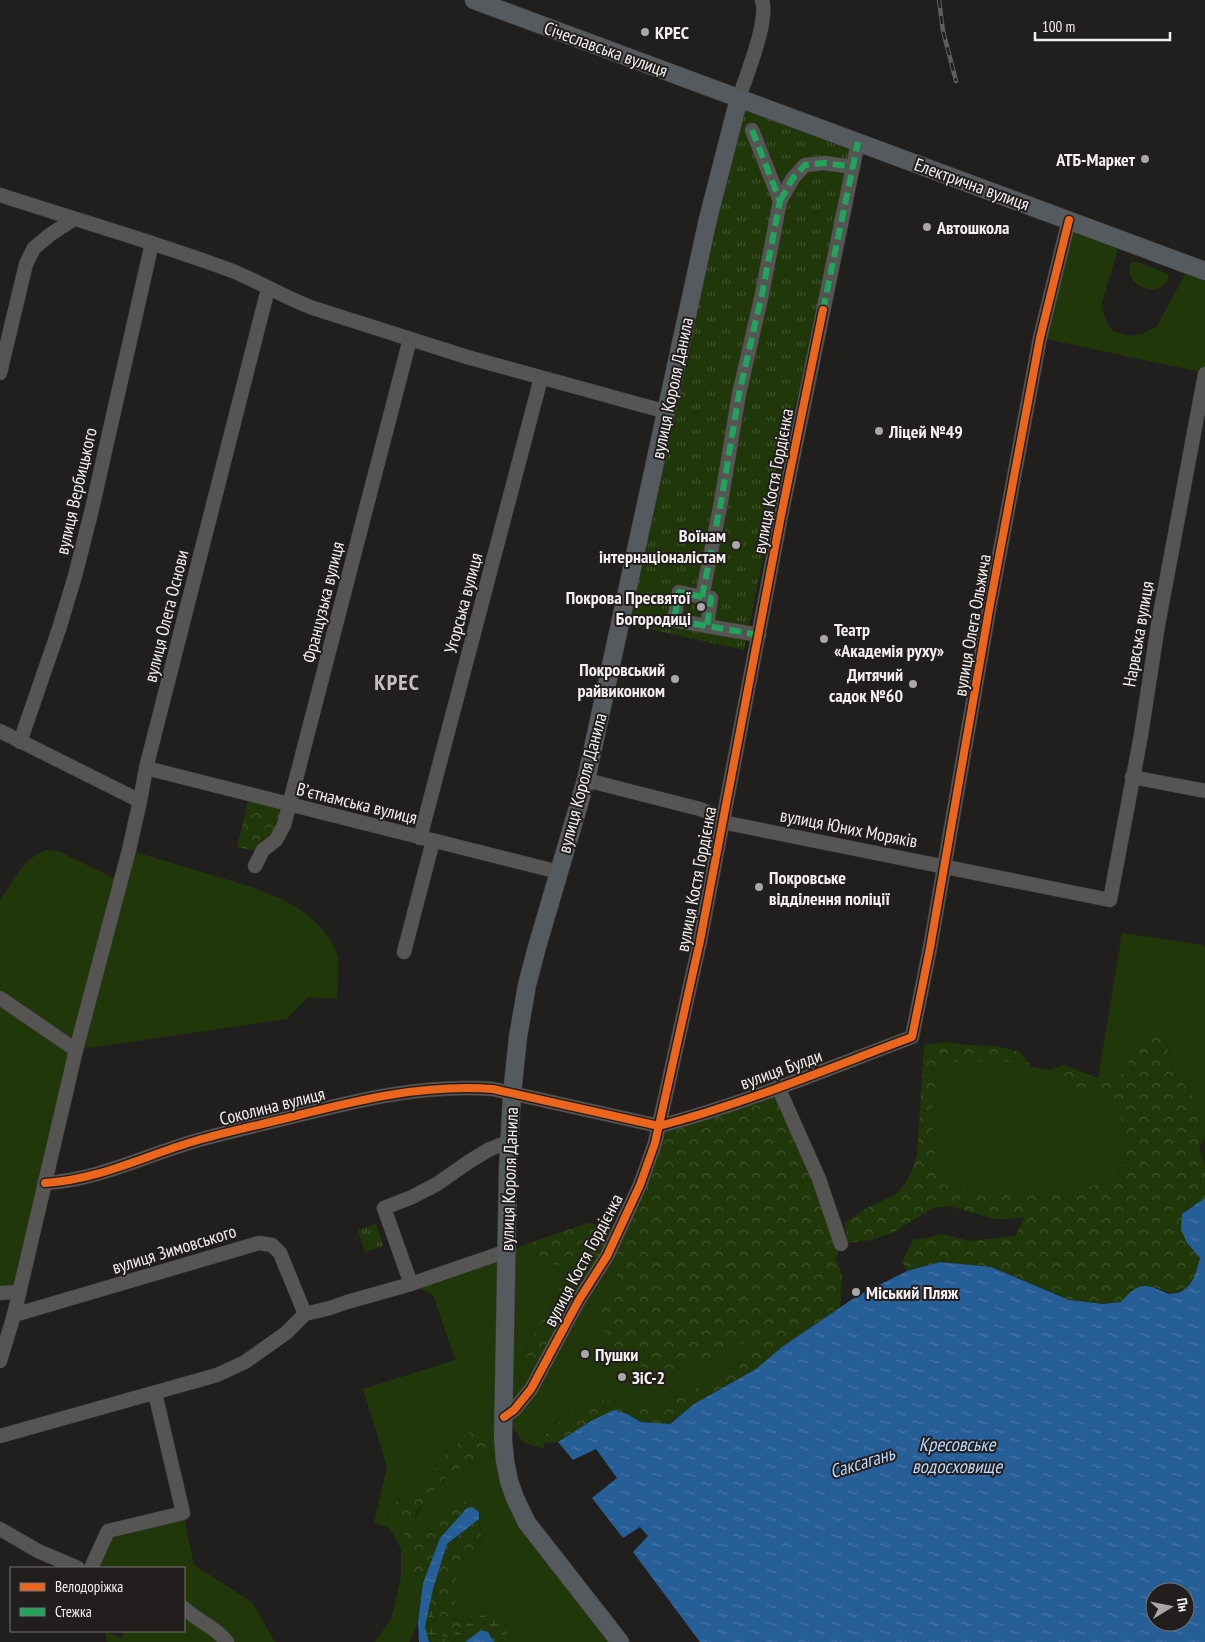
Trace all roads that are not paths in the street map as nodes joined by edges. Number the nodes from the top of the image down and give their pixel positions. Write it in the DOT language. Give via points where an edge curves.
graph roads {
  1 [pos="474,0"];
  2 [pos="762,0"];
  3 [pos="739,98"];
  4 [pos="752,130"];
  5 [pos="858,142"];
  6 [pos="852,167"];
  7 [pos="0,195"];
  8 [pos="780,201"];
  9 [pos="74,219"];
  10 [pos="1069,220"];
  11 [pos="152,243"];
  12 [pos="1205,271"];
  13 [pos="268,289"];
  14 [pos="410,339"];
  15 [pos="0,373"];
  16 [pos="1205,374"];
  17 [pos="541,378"];
  18 [pos="667,412"];
  19 [pos="702,597"];
  20 [pos="707,626"];
  21 [pos="758,635"];
  22 [pos="0,731"];
  23 [pos="20,742"];
  24 [pos="146,768"];
  25 [pos="1132,777"];
  26 [pos="586,780"];
  27 [pos="1205,791"];
  28 [pos="140,801"];
  29 [pos="290,805"];
  30 [pos="722,822"];
  31 [pos="427,840"];
  32 [pos="256,866"];
  33 [pos="945,866"];
  34 [pos="559,872"];
  35 [pos="1110,900"];
  36 [pos="404,952"];
  37 [pos="0,998"];
  38 [pos="912,1037"];
  39 [pos="76,1050"];
  40 [pos="778,1087"];
  41 [pos="512,1094"];
  42 [pos="659,1126"];
  43 [pos="510,1142"];
  44 [pos="45,1183"];
  45 [pos="841,1244"];
  46 [pos="507,1251"];
  47 [pos="411,1284"];
  48 [pos="18,1292"];
  49 [pos="0,1293"];
  50 [pos="305,1314"];
  51 [pos="14,1315"];
  52 [pos="0,1361"];
  53 [pos="155,1393"];
  54 [pos="504,1417"];
  55 [pos="0,1436"];
  56 [pos="0,1529"];
  57 [pos="76,1567"];
  58 [pos="91,1567"];
  59 [pos="185,1609"];
  60 [pos="227,1642"];
  61 [pos="620,1642"];
  1 -- 3 [label="main road, Січеславська вулиця"];
  2 -- 3 [label="street" via="761,30"];
  3 -- 5 [label="main road, Електрична вулиця"];
  3 -- 18 [label="main road, вулиця Короля Данила" via="708,220"];
  4 -- 8 [label="street"];
  5 -- 6 [label="street, вулиця Костя Гордієнка"];
  5 -- 10 [label="main road, Електрична вулиця"];
  6 -- 8 [label="street" via="825,163 805,165 792,178"];
  6 -- 21 [label="street, вулиця Костя Гордієнка"];
  7 -- 9 [label="street"];
  8 -- 19 [label="street"];
  9 -- 11 [label="street"];
  9 -- 15 [label="street" via="34,248 26,264"];
  10 -- 12 [label="main road, Електрична вулиця"];
  10 -- 33 [label="street, вулиця Олега Ольжича" via="1039,348"];
  11 -- 13 [label="street" via="231,271"];
  11 -- 23 [label="street, вулиця Вербицького" via="75,576"];
  13 -- 14 [label="street" via="299,303"];
  13 -- 24 [label="street, вулиця Олега Основи"];
  14 -- 17 [label="street"];
  14 -- 29 [label="street, Французька вулиця"];
  16 -- 25 [label="street, Нарвська вулиця"];
  17 -- 18 [label="street"];
  17 -- 31 [label="street, Угорська вулиця"];
  18 -- 26 [label="main road, вулиця Короля Данила"];
  19 -- 20 [label="street" via="711,598"];
  19 -- 20 [label="street" via="679,592 674,620"];
  20 -- 21 [label="street"];
  21 -- 30 [label="street, вулиця Костя Гордієнка"];
  22 -- 23 [label="street"];
  23 -- 28 [label="street"];
  24 -- 28 [label="street, вулиця Олега Основи"];
  24 -- 29 [label="street, Вʼєтнамська вулиця"];
  25 -- 27 [label="street"];
  25 -- 35 [label="street, Нарвська вулиця"];
  26 -- 30 [label="street, вулиця Юних Моряків" via="700,808 718,816"];
  26 -- 34 [label="main road, вулиця Короля Данила"];
  28 -- 39 [label="street, вулиця Олега Основи"];
  29 -- 31 [label="street, Вʼєтнамська вулиця"];
  29 -- 32 [label="street, Французька вулиця" via="276,840 262,850"];
  30 -- 33 [label="street, вулиця Юних Моряків"];
  30 -- 42 [label="street, вулиця Костя Гордієнка" via="700,941"];
  31 -- 34 [label="street, Вʼєтнамська вулиця"];
  31 -- 36 [label="street, Угорська вулиця"];
  33 -- 35 [label="street, вулиця Юних Моряків"];
  33 -- 38 [label="street, вулиця Олега Ольжича"];
  34 -- 41 [label="main road, вулиця Короля Данила" via="527,985"];
  37 -- 39 [label="street"];
  38 -- 40 [label="street, вулиця Булди"];
  39 -- 44 [label="street, вулиця Олега Основи"];
  40 -- 42 [label="street, вулиця Булди"];
  40 -- 45 [label="street" via="819,1179"];
  41 -- 42 [label="street, Соколина вулиця"];
  41 -- 43 [label="main road, вулиця Короля Данила"];
  41 -- 44 [label="street, Соколина вулиця" via="476,1088 401,1092 358,1100 195,1141 78,1180"];
  42 -- 54 [label="street, вулиця Костя Гордієнка" via="640,1185 616,1240 579,1300 532,1389"];
  43 -- 46 [label="main road, вулиця Короля Данила"];
  43 -- 47 [label="street" via="488,1150 429,1189 384,1208"];
  44 -- 48 [label="street, вулиця Олега Основи"];
  46 -- 47 [label="street"];
  46 -- 54 [label="main road, вулиця Короля Данила"];
  47 -- 50 [label="street"];
  48 -- 49 [label="street"];
  48 -- 51 [label="street, вулиця Олега Основи"];
  50 -- 51 [label="street, вулиця Зимовського" via="280,1253 272,1245 259,1243"];
  50 -- 53 [label="street" via="286,1333 246,1362 217,1375"];
  51 -- 52 [label="street, вулиця Олега Основи"];
  53 -- 55 [label="street"];
  53 -- 58 [label="street" via="183,1513 108,1531"];
  54 -- 61 [label="main road" via="509,1481 527,1523"];
  56 -- 57 [label="street" via="38,1551"];
  59 -- 60 [label="street"];
}
